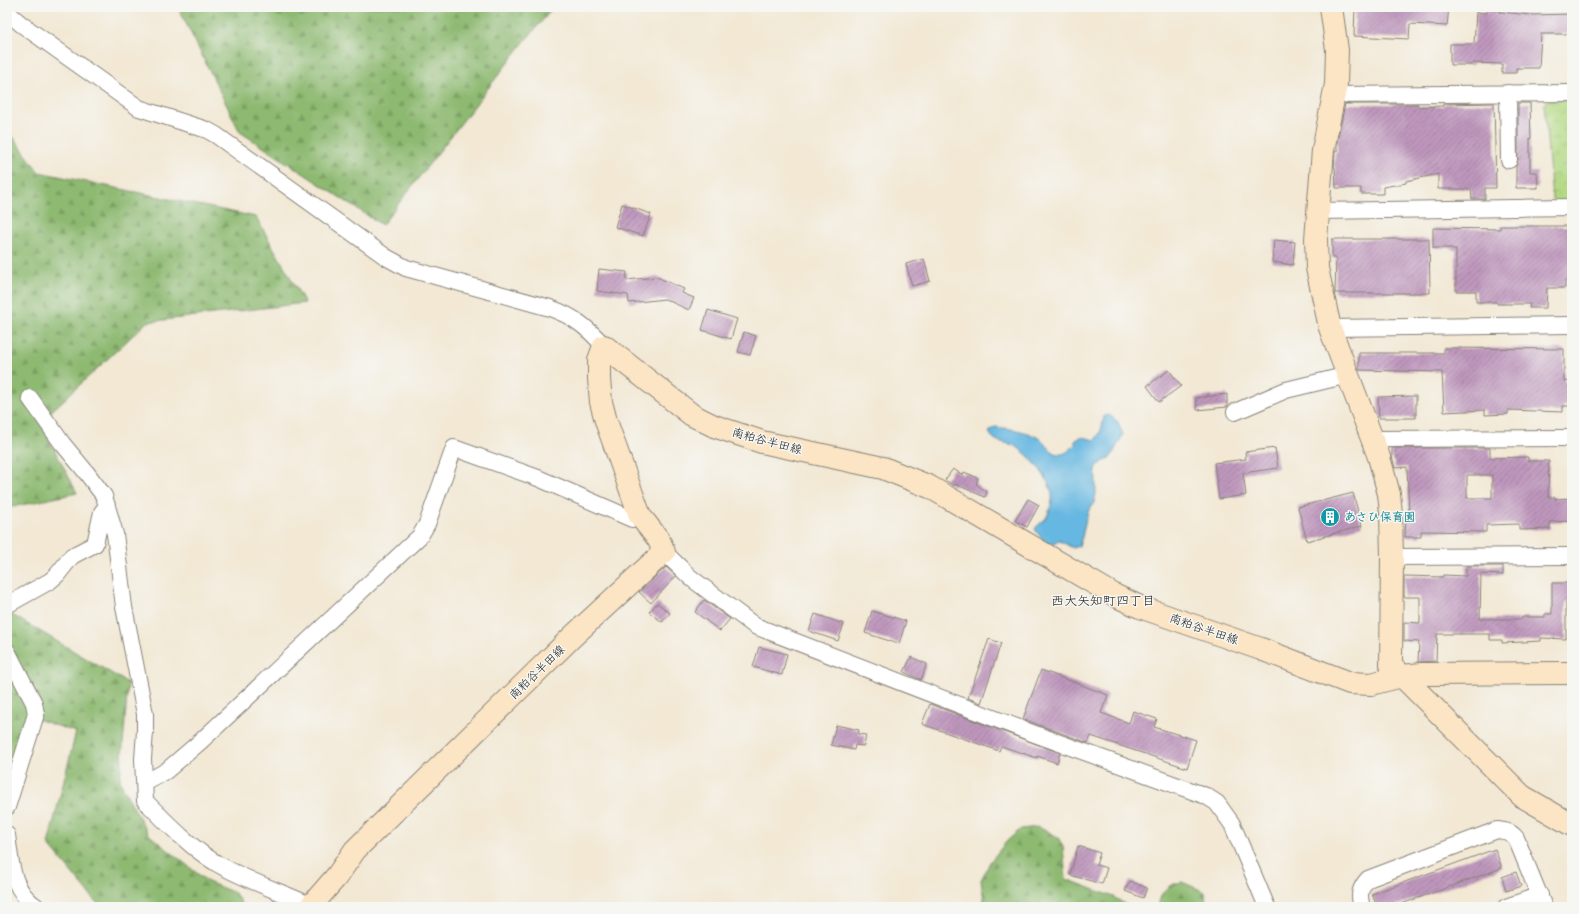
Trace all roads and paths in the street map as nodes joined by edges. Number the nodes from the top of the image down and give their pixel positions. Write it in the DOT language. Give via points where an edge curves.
graph roads {
  1 [pos="1331,7"];
  2 [pos="7,12"];
  3 [pos="1508,93"];
  4 [pos="1572,93"];
  5 [pos="1335,95"];
  6 [pos="1509,160"];
  7 [pos="1572,207"];
  8 [pos="1319,211"];
  9 [pos="1572,325"];
  10 [pos="1330,328"];
  11 [pos="604,346"];
  12 [pos="1348,375"];
  13 [pos="30,398"];
  14 [pos="1235,412"];
  15 [pos="1572,438"];
  16 [pos="1373,440"];
  17 [pos="107,506"];
  18 [pos="640,516"];
  19 [pos="664,552"];
  20 [pos="1572,556"];
  21 [pos="1392,557"];
  22 [pos="7,605"];
  23 [pos="7,651"];
  24 [pos="1572,673"];
  25 [pos="1402,676"];
  26 [pos="144,783"];
  27 [pos="7,807"];
  28 [pos="1572,825"];
  29 [pos="7,835"];
  30 [pos="1542,901"];
  31 [pos="37,907"];
  32 [pos="309,907"];
  33 [pos="1267,907"];
  34 [pos="1362,907"];
  35 [pos="1506,907"];
  1 -- 5 [label="main road" via="1337,50"];
  2 -- 11 [label="street" via="139,108 216,135 386,257 406,268 568,314 593,333"];
  3 -- 4 [label="street"];
  3 -- 5 [label="street"];
  3 -- 6 [label="street"];
  5 -- 8 [label="main road" via="1323,150"];
  7 -- 8 [label="street"];
  8 -- 10 [label="main road" via="1316,239 1317,268"];
  9 -- 10 [label="street"];
  10 -- 12 [label="main road"];
  11 -- 18 [label="main road" via="599,360 601,402"];
  11 -- 25 [label="main road, 南粕谷半田線" via="692,415 714,426 762,442 883,468 930,487 1116,596 1140,606 1350,683 1371,684"];
  12 -- 14 [label="street" via="1286,390"];
  12 -- 16 [label="main road"];
  13 -- 17 [label="street" via="104,496"];
  15 -- 16 [label="street"];
  16 -- 21 [label="main road" via="1389,494"];
  17 -- 22 [label="street" via="102,512 95,544 72,556 50,581"];
  17 -- 26 [label="street" via="115,534 124,607 145,714"];
  18 -- 19 [label="main road" via="659,540"];
  18 -- 26 [label="street" via="632,519 538,478 454,448 427,524 420,536 201,741 166,772"];
  19 -- 32 [label="main road, 南粕谷半田線" via="572,637 355,850 337,876"];
  19 -- 33 [label="street" via="691,578 755,626 1009,724 1206,796 1217,803 1232,824"];
  20 -- 21 [label="street"];
  21 -- 25 [label="main road" via="1391,664"];
  23 -- 27 [label="street" via="34,703 36,714"];
  24 -- 25 [label="main road, 南粕谷半田線"];
  25 -- 28 [label="main road" via="1522,796"];
  26 -- 32 [label="street" via="145,802 188,842 215,862 242,877 303,902"];
  29 -- 31 [label="street" via="11,867 18,886 27,901"];
  30 -- 34 [label="street" via="1516,838 1512,833 1497,830 1368,879 1360,891"];
  30 -- 35 [label="street"];
}
